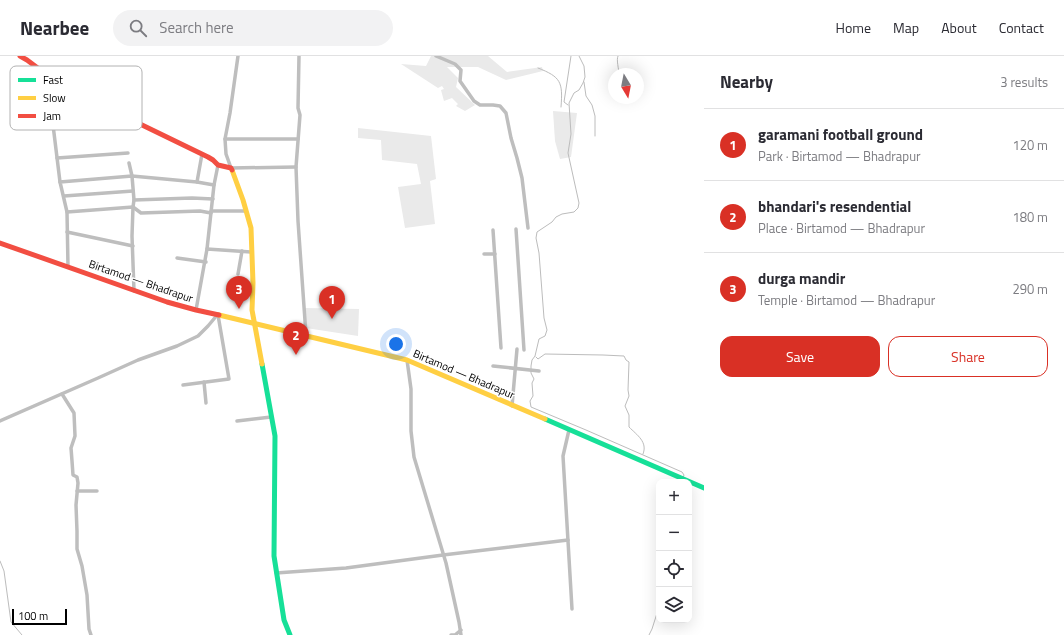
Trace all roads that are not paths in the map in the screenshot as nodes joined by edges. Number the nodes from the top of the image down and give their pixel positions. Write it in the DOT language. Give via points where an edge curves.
graph roads {
  1 [pos="20,56"];
  2 [pos="238,56"];
  3 [pos="299,56"];
  4 [pos="436,56"];
  5 [pos="34,66"];
  6 [pos="142,125"];
  7 [pos="54,130"];
  8 [pos="225,139"];
  9 [pos="298,139"];
  10 [pos="128,153"];
  11 [pos="202,154"];
  12 [pos="57,158"];
  13 [pos="129,163"];
  14 [pos="218,165"];
  15 [pos="296,167"];
  16 [pos="230,168"];
  17 [pos="132,176"];
  18 [pos="60,182"];
  19 [pos="197,182"];
  20 [pos="214,185"];
  21 [pos="133,191"];
  22 [pos="64,196"];
  23 [pos="213,199"];
  24 [pos="134,200"];
  25 [pos="132,207"];
  26 [pos="246,211"];
  27 [pos="66,212"];
  28 [pos="211,212"];
  29 [pos="528,228"];
  30 [pos="516,229"];
  31 [pos="493,230"];
  32 [pos="67,232"];
  33 [pos="0,243"];
  34 [pos="133,246"];
  35 [pos="207,249"];
  36 [pos="242,251"];
  37 [pos="251,252"];
  38 [pos="484,254"];
  39 [pos="495,254"];
  40 [pos="177,258"];
  41 [pos="206,262"];
  42 [pos="68,267"];
  43 [pos="238,274"];
  44 [pos="134,291"];
  45 [pos="196,310"];
  46 [pos="218,314"];
  47 [pos="254,323"];
  48 [pos="306,335"];
  49 [pos="501,348"];
  50 [pos="517,349"];
  51 [pos="524,350"];
  52 [pos="407,360"];
  53 [pos="493,366"];
  54 [pos="515,368"];
  55 [pos="539,371"];
  56 [pos="204,382"];
  57 [pos="183,385"];
  58 [pos="62,394"];
  59 [pos="206,403"];
  60 [pos="512,406"];
  61 [pos="271,417"];
  62 [pos="0,421"];
  63 [pos="237,421"];
  64 [pos="569,430"];
  65 [pos="704,488"];
  66 [pos="77,491"];
  67 [pos="97,491"];
  68 [pos="568,540"];
  69 [pos="443,555"];
  70 [pos="276,574"];
  71 [pos="572,609"];
  72 [pos="460,630"];
  73 [pos="91,635"];
  74 [pos="290,635"];
  75 [pos="451,635"];
  76 [pos="461,635"];
  1 -- 5 [label="main road"];
  2 -- 8 [label="street"];
  3 -- 9 [label="street"];
  4 -- 29 [label="street" via="455,64 461,70 460,81 474,101 480,105 500,106 506,113 522,178"];
  6 -- 11 [label="main road"];
  7 -- 12 [label="street"];
  8 -- 9 [label="street"];
  8 -- 16 [label="street"];
  9 -- 15 [label="street"];
  10 -- 12 [label="street"];
  11 -- 14 [label="main road"];
  11 -- 19 [label="street"];
  12 -- 18 [label="street"];
  13 -- 17 [label="street"];
  14 -- 16 [label="main road"];
  14 -- 20 [label="street"];
  15 -- 16 [label="street"];
  15 -- 48 [label="street"];
  16 -- 26 [label="main road"];
  17 -- 18 [label="street"];
  17 -- 19 [label="street"];
  17 -- 21 [label="street"];
  18 -- 22 [label="street"];
  19 -- 20 [label="street"];
  20 -- 23 [label="street"];
  21 -- 22 [label="street"];
  21 -- 24 [label="street"];
  22 -- 27 [label="street"];
  23 -- 24 [label="street"];
  23 -- 28 [label="street"];
  24 -- 25 [label="street"];
  25 -- 27 [label="street"];
  25 -- 28 [label="street" via="141,213"];
  25 -- 34 [label="street"];
  26 -- 28 [label="street"];
  26 -- 37 [label="main road" via="251,228"];
  27 -- 32 [label="street"];
  28 -- 35 [label="street"];
  30 -- 51 [label="street"];
  31 -- 39 [label="street"];
  32 -- 34 [label="street"];
  32 -- 42 [label="street"];
  33 -- 42 [label="main road, Birtamod — Bhadrapur"];
  34 -- 44 [label="street"];
  35 -- 36 [label="street"];
  35 -- 41 [label="street"];
  36 -- 37 [label="street"];
  36 -- 43 [label="street"];
  37 -- 47 [label="main road"];
  38 -- 39 [label="street"];
  39 -- 49 [label="street"];
  40 -- 41 [label="street"];
  41 -- 45 [label="street"];
  42 -- 44 [label="main road, Birtamod — Bhadrapur"];
  44 -- 45 [label="main road, Birtamod — Bhadrapur"];
  45 -- 46 [label="main road, Birtamod — Bhadrapur"];
  46 -- 47 [label="main road, Birtamod — Bhadrapur"];
  46 -- 56 [label="street" via="229,379"];
  46 -- 58 [label="street" via="198,336"];
  47 -- 48 [label="main road, Birtamod — Bhadrapur"];
  47 -- 61 [label="main road"];
  48 -- 52 [label="main road, Birtamod — Bhadrapur"];
  50 -- 54 [label="street"];
  52 -- 60 [label="main road, Birtamod — Bhadrapur"];
  52 -- 69 [label="street" via="414,457"];
  53 -- 54 [label="street"];
  54 -- 55 [label="street"];
  54 -- 60 [label="street"];
  56 -- 57 [label="street"];
  56 -- 59 [label="street"];
  58 -- 62 [label="street"];
  58 -- 66 [label="street" via="74,413 71,448"];
  60 -- 64 [label="main road, Birtamod — Bhadrapur"];
  61 -- 63 [label="street"];
  61 -- 70 [label="main road" via="274,436"];
  64 -- 65 [label="main road, Birtamod — Bhadrapur"];
  64 -- 68 [label="street" via="563,456"];
  66 -- 67 [label="street"];
  66 -- 73 [label="street" via="77,549 86,588"];
  68 -- 69 [label="street"];
  68 -- 71 [label="street"];
  69 -- 70 [label="street"];
  69 -- 72 [label="street"];
  70 -- 74 [label="main road" via="284,620"];
  72 -- 75 [label="street"];
  72 -- 76 [label="street"];
}
